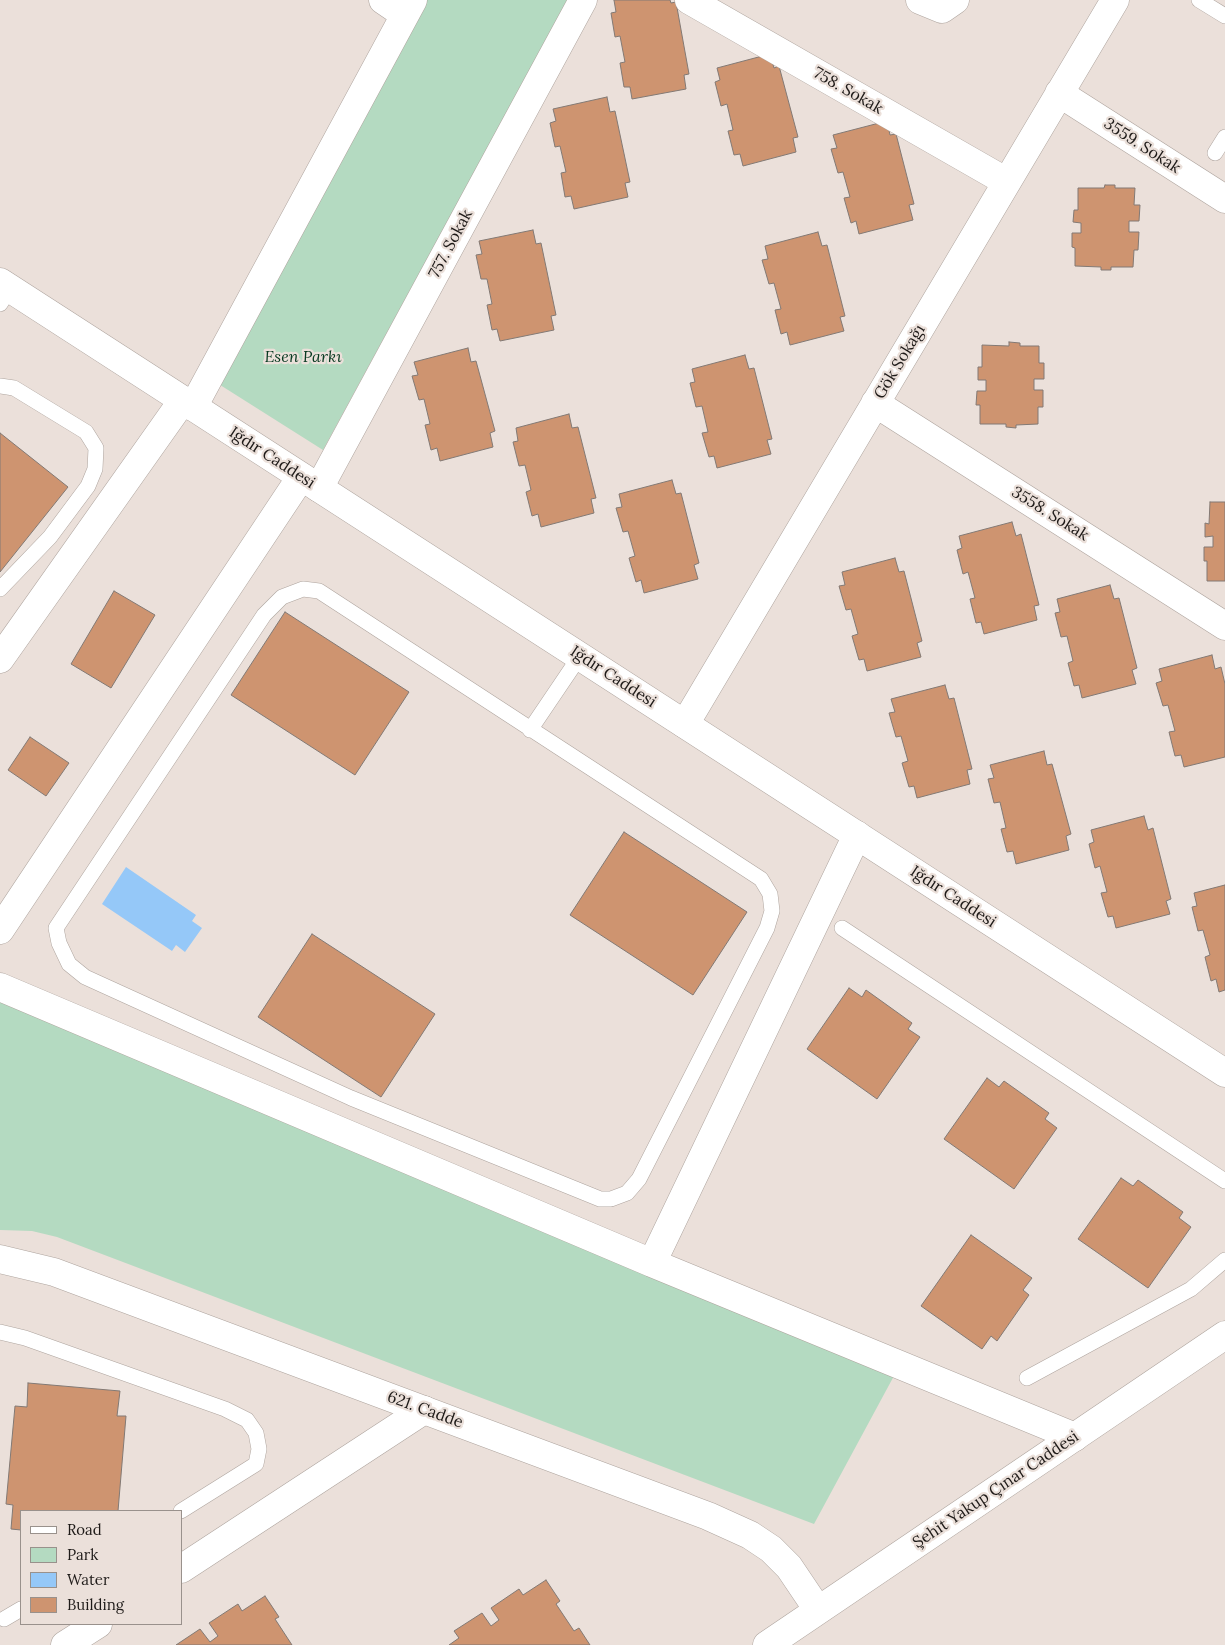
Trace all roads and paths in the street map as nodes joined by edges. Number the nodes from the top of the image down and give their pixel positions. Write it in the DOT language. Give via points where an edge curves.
graph roads {
  1 [pos="583,0"];
  2 [pos="689,0"];
  3 [pos="920,0"];
  4 [pos="956,0"];
  5 [pos="1114,0"];
  6 [pos="1199,0"];
  7 [pos="400,5"];
  8 [pos="1225,16"];
  9 [pos="1059,93"];
  10 [pos="1225,137"];
  11 [pos="1215,153"];
  12 [pos="1007,182"];
  13 [pos="1225,199"];
  14 [pos="3,292"];
  15 [pos="0,386"];
  16 [pos="188,403"];
  17 [pos="875,403"];
  18 [pos="310,482"];
  19 [pos="0,590"];
  20 [pos="1225,626"];
  21 [pos="580,656"];
  22 [pos="0,659"];
  23 [pos="685,724"];
  24 [pos="530,730"];
  25 [pos="857,835"];
  26 [pos="842,928"];
  27 [pos="0,930"];
  28 [pos="0,987"];
  29 [pos="1225,1072"];
  30 [pos="1225,1181"];
  31 [pos="0,1259"];
  32 [pos="1225,1260"];
  33 [pos="652,1263"];
  34 [pos="0,1332"];
  35 [pos="1225,1335"];
  36 [pos="1027,1378"];
  37 [pos="424,1410"];
  38 [pos="1075,1437"];
  39 [pos="182,1510"];
  40 [pos="182,1568"];
  41 [pos="20,1610"];
  42 [pos="818,1610"];
  43 [pos="4,1619"];
  44 [pos="96,1625"];
  45 [pos="65,1645"];
  46 [pos="767,1645"];
  1 -- 18 [label="street, 757. Sokak"];
  2 -- 12 [label="street, 758. Sokak"];
  3 -- 4 [label="street" via="942,9"];
  5 -- 9 [label="street, Gök Sokağı"];
  6 -- 8 [label="lane"];
  7 -- 16 [label="street"];
  9 -- 12 [label="street, Gök Sokağı"];
  9 -- 13 [label="street, 3559. Sokak"];
  10 -- 11 [label="lane"];
  12 -- 17 [label="street, Gök Sokağı"];
  14 -- 16 [label="street, Iğdır Caddesi"];
  15 -- 19 [label="lane" via="14,388 86,432 96,448 95,469 88,486 50,537"];
  16 -- 18 [label="street, Iğdır Caddesi"];
  16 -- 22 [label="street"];
  17 -- 20 [label="street, 3558. Sokak"];
  17 -- 23 [label="street, Gök Sokağı"];
  18 -- 21 [label="street, Iğdır Caddesi"];
  18 -- 27 [label="street, 757. Sokak"];
  21 -- 23 [label="street, Iğdır Caddesi"];
  21 -- 24 [label="lane"];
  23 -- 25 [label="street, Iğdır Caddesi"];
  24 -- 24 [label="lane" via="319,591 303,589 282,597 264,615 56,928 69,964 85,977 351,1098 600,1199 611,1199 627,1192 639,1179 767,928 772,911 770,894 761,879"];
  25 -- 29 [label="street, Iğdır Caddesi"];
  25 -- 33 [label="street"];
  26 -- 30 [label="lane"];
  28 -- 33 [label="street"];
  31 -- 37 [label="street, 621. Cadde" via="54,1272"];
  32 -- 36 [label="lane" via="1191,1289"];
  33 -- 38 [label="street"];
  34 -- 39 [label="lane" via="26,1338 225,1409 247,1420 256,1432 259,1449 256,1464"];
  35 -- 38 [label="street, Şehit Yakup Çınar Caddesi"];
  37 -- 40 [label="street"];
  37 -- 42 [label="street, 621. Cadde" via="699,1512 750,1535 789,1567"];
  38 -- 42 [label="street, Şehit Yakup Çınar Caddesi"];
  41 -- 43 [label="lane"];
  42 -- 46 [label="street, Şehit Yakup Çınar Caddesi"];
  44 -- 45 [label="street"];
}
